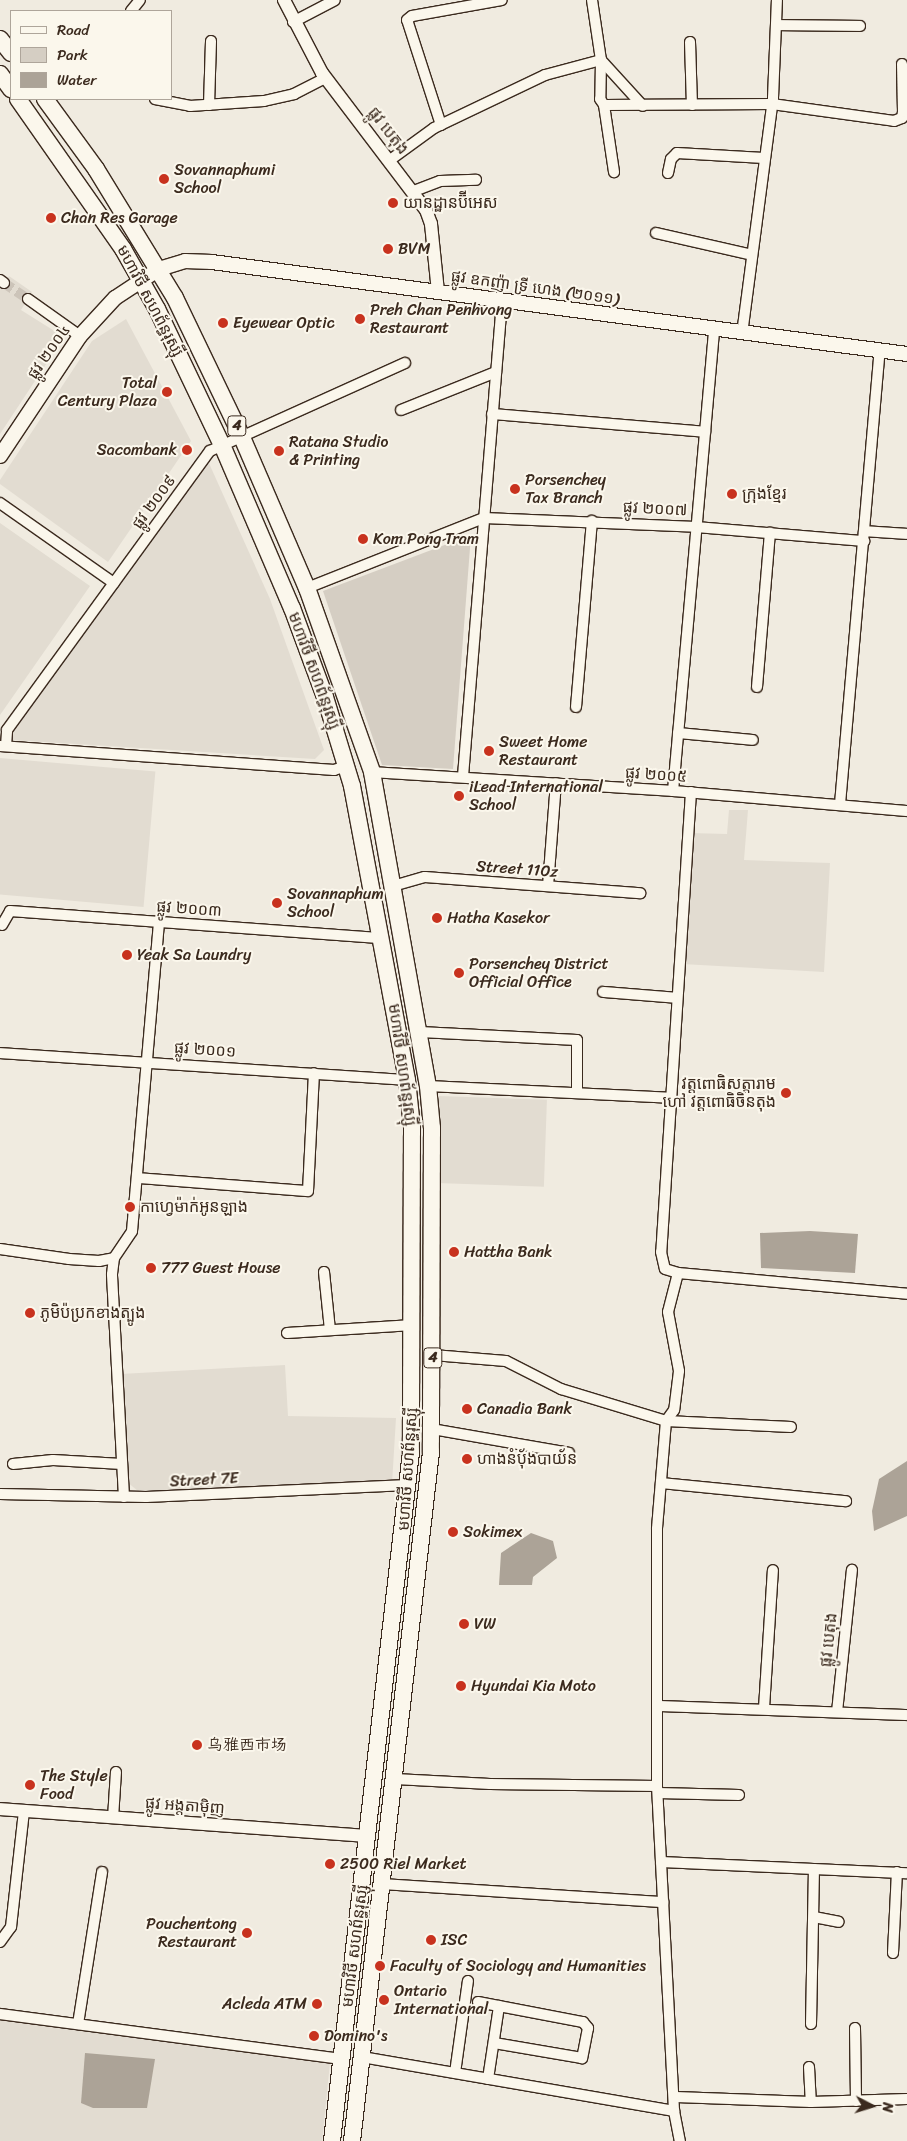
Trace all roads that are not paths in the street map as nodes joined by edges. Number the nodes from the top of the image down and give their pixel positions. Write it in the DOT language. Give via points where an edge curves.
graph roads {
  1 [pos="140,0"];
  2 [pos="284,0"];
  3 [pos="335,0"];
  4 [pos="502,0"];
  5 [pos="592,0"];
  6 [pos="777,0"];
  7 [pos="458,4"];
  8 [pos="132,10"];
  9 [pos="293,22"];
  10 [pos="776,24"];
  11 [pos="860,26"];
  12 [pos="0,38"];
  13 [pos="211,41"];
  14 [pos="690,42"];
  15 [pos="10,53"];
  16 [pos="601,60"];
  17 [pos="902,64"];
  18 [pos="0,74"];
  19 [pos="326,78"];
  20 [pos="10,88"];
  21 [pos="19,100"];
  22 [pos="46,100"];
  23 [pos="160,100"];
  24 [pos="772,104"];
  25 [pos="209,105"];
  26 [pos="604,105"];
  27 [pos="692,105"];
  28 [pos="643,106"];
  29 [pos="441,125"];
  30 [pos="764,158"];
  31 [pos="390,160"];
  32 [pos="614,172"];
  33 [pos="668,173"];
  34 [pos="476,180"];
  35 [pos="414,191"];
  36 [pos="656,233"];
  37 [pos="752,255"];
  38 [pos="159,270"];
  39 [pos="141,280"];
  40 [pos="438,292"];
  41 [pos="28,299"];
  42 [pos="502,301"];
  43 [pos="714,330"];
  44 [pos="742,334"];
  45 [pos="80,336"];
  46 [pos="880,351"];
  47 [pos="907,354"];
  48 [pos="405,363"];
  49 [pos="496,372"];
  50 [pos="401,410"];
  51 [pos="492,414"];
  52 [pos="705,432"];
  53 [pos="242,435"];
  54 [pos="222,445"];
  55 [pos="0,456"];
  56 [pos="0,502"];
  57 [pos="484,518"];
  58 [pos="592,521"];
  59 [pos="696,527"];
  60 [pos="770,533"];
  61 [pos="907,534"];
  62 [pos="864,536"];
  63 [pos="114,583"];
  64 [pos="307,588"];
  65 [pos="757,687"];
  66 [pos="576,707"];
  67 [pos="678,733"];
  68 [pos="753,740"];
  69 [pos="3,746"];
  70 [pos="346,766"];
  71 [pos="372,772"];
  72 [pos="463,776"];
  73 [pos="556,783"];
  74 [pos="673,791"];
  75 [pos="691,792"];
  76 [pos="840,804"];
  77 [pos="907,811"];
  78 [pos="393,886"];
  79 [pos="548,886"];
  80 [pos="640,893"];
  81 [pos="159,922"];
  82 [pos="2,925"];
  83 [pos="382,938"];
  84 [pos="603,992"];
  85 [pos="676,998"];
  86 [pos="420,1032"];
  87 [pos="0,1053"];
  88 [pos="149,1061"];
  89 [pos="314,1073"];
  90 [pos="407,1080"];
  91 [pos="428,1086"];
  92 [pos="577,1093"];
  93 [pos="670,1098"];
  94 [pos="138,1178"];
  95 [pos="0,1249"];
  96 [pos="114,1258"];
  97 [pos="324,1272"];
  98 [pos="678,1273"];
  99 [pos="907,1294"];
  100 [pos="413,1325"];
  101 [pos="330,1330"];
  102 [pos="286,1333"];
  103 [pos="433,1355"];
  104 [pos="413,1396"];
  105 [pos="433,1396"];
  106 [pos="666,1421"];
  107 [pos="791,1427"];
  108 [pos="432,1429"];
  109 [pos="569,1453"];
  110 [pos="14,1464"];
  111 [pos="122,1464"];
  112 [pos="661,1483"];
  113 [pos="408,1485"];
  114 [pos="0,1494"];
  115 [pos="124,1497"];
  116 [pos="846,1501"];
  117 [pos="773,1570"];
  118 [pos="852,1570"];
  119 [pos="386,1686"];
  120 [pos="406,1688"];
  121 [pos="658,1706"];
  122 [pos="764,1708"];
  123 [pos="838,1712"];
  124 [pos="907,1715"];
  125 [pos="116,1772"];
  126 [pos="395,1779"];
  127 [pos="657,1789"];
  128 [pos="740,1795"];
  129 [pos="0,1809"];
  130 [pos="24,1811"];
  131 [pos="114,1818"];
  132 [pos="368,1836"];
  133 [pos="662,1862"];
  134 [pos="814,1869"];
  135 [pos="102,1872"];
  136 [pos="902,1872"];
  137 [pos="382,1884"];
  138 [pos="663,1902"];
  139 [pos="814,1917"];
  140 [pos="839,1922"];
  141 [pos="0,1942"];
  142 [pos="893,1953"];
  143 [pos="468,1981"];
  144 [pos="478,2002"];
  145 [pos="499,2006"];
  146 [pos="0,2014"];
  147 [pos="78,2024"];
  148 [pos="811,2024"];
  149 [pos="855,2028"];
  150 [pos="494,2043"];
  151 [pos="362,2057"];
  152 [pos="342,2059"];
  153 [pos="809,2067"];
  154 [pos="455,2074"];
  155 [pos="488,2079"];
  156 [pos="676,2097"];
  157 [pos="907,2099"];
  158 [pos="856,2101"];
  159 [pos="811,2102"];
  160 [pos="674,2111"];
  161 [pos="332,2141"];
  162 [pos="352,2141"];
  163 [pos="680,2141"];
  1 -- 8 [label="street"];
  2 -- 9 [label="street, ផ្លូវ បេតុង"];
  3 -- 9 [label="street"];
  4 -- 7 [label="street"];
  5 -- 16 [label="street"];
  6 -- 10 [label="street"];
  7 -- 29 [label="street" via="412,16 408,20"];
  9 -- 19 [label="street, ផ្លូវ បេតុង"];
  10 -- 11 [label="street"];
  10 -- 24 [label="street"];
  12 -- 15 [label="highway"];
  13 -- 25 [label="street"];
  14 -- 27 [label="street"];
  16 -- 26 [label="street" via="600,99"];
  16 -- 28 [label="street"];
  16 -- 29 [label="street" via="545,75"];
  17 -- 24 [label="street" via="903,112 902,118 894,121"];
  18 -- 20 [label="highway"];
  19 -- 25 [label="street" via="294,94 264,101"];
  19 -- 31 [label="street, ផ្លូវ បេតុង"];
  21 -- 39 [label="highway, មហាវិថី សហព័ន្ធរុស្ស៊ី / 4" via="74,174"];
  22 -- 38 [label="highway, មហាវិថី សហព័ន្ធរុស្ស៊ី / 4" via="96,168"];
  23 -- 25 [label="street" via="190,106"];
  24 -- 27 [label="street"];
  24 -- 30 [label="street"];
  26 -- 28 [label="street"];
  26 -- 32 [label="street"];
  27 -- 28 [label="street"];
  29 -- 31 [label="street"];
  30 -- 33 [label="street" via="677,154 671,160"];
  30 -- 37 [label="street"];
  31 -- 35 [label="street, ផ្លូវ បេតុង"];
  34 -- 35 [label="street" via="440,181"];
  35 -- 40 [label="street, ផ្លូវ បេតុង" via="430,224"];
  36 -- 37 [label="street"];
  37 -- 44 [label="street"];
  38 -- 39 [label="main road, ផ្លូវ ឧកញ៉ា ទ្រី ហេង (២០១១)"];
  38 -- 40 [label="main road, ផ្លូវ ឧកញ៉ា ទ្រី ហេង (២០១១)" via="177,262 212,262"];
  38 -- 53 [label="highway, មហាវិថី សហព័ន្ធរុស្ស៊ី / 4"];
  39 -- 45 [label="main road, ផ្លូវ ២០០៤" via="115,298"];
  39 -- 54 [label="highway, មហាវិថី សហព័ន្ធរុស្ស៊ី / 4"];
  40 -- 42 [label="main road, ផ្លូវ ឧកញ៉ា ទ្រី ហេង (២០១១)"];
  41 -- 45 [label="street"];
  42 -- 43 [label="main road, ផ្លូវ ឧកញ៉ា ទ្រី ហេង (២០១១)"];
  42 -- 49 [label="street"];
  43 -- 44 [label="main road, ផ្លូវ ឧកញ៉ា ទ្រី ហេង (២០១១)"];
  43 -- 52 [label="street"];
  44 -- 46 [label="main road, ផ្លូវ ឧកញ៉ា ទ្រី ហេង (២០១១)"];
  45 -- 55 [label="main road, ផ្លូវ ២០០៤"];
  46 -- 47 [label="main road, ផ្លូវ ឧកញ៉ា ទ្រី ហេង (២០១១)"];
  46 -- 62 [label="street"];
  48 -- 53 [label="street, ផ្លូវ ២០០៩"];
  49 -- 50 [label="street"];
  49 -- 51 [label="street"];
  51 -- 52 [label="street"];
  51 -- 57 [label="street"];
  52 -- 59 [label="street"];
  53 -- 54 [label="street, ផ្លូវ ២០០៩"];
  53 -- 64 [label="highway, មហាវិថី សហព័ន្ធរុស្ស៊ី / 4"];
  54 -- 63 [label="street, ផ្លូវ ២០០៩" via="210,450"];
  54 -- 70 [label="highway, មហាវិថី សហព័ន្ធរុស្ស៊ី / 4" via="292,608"];
  56 -- 63 [label="street"];
  57 -- 58 [label="street, ផ្លូវ ២០០៧"];
  57 -- 64 [label="street, ផ្លូវ ២០០៧"];
  57 -- 72 [label="street"];
  58 -- 59 [label="street, ផ្លូវ ២០០៧"];
  58 -- 66 [label="street"];
  59 -- 60 [label="street, ផ្លូវ ២០០៧"];
  59 -- 67 [label="street"];
  60 -- 62 [label="street, ផ្លូវ ២០០៧"];
  60 -- 65 [label="street"];
  61 -- 62 [label="street, ផ្លូវ ២០០៧"];
  62 -- 76 [label="street"];
  63 -- 69 [label="street, ផ្លូវ ២០០៩" via="7,730"];
  64 -- 71 [label="highway, មហាវិថី សហព័ន្ធរុស្ស៊ី / 4"];
  67 -- 68 [label="street"];
  67 -- 74 [label="street"];
  69 -- 70 [label="street" via="334,770"];
  70 -- 83 [label="highway, មហាវិថី សហព័ន្ធរុស្ស៊ី / 4"];
  71 -- 72 [label="street, ផ្លូវ ២០០៥"];
  71 -- 78 [label="highway, មហាវិថី សហព័ន្ធរុស្ស៊ី / 4"];
  72 -- 73 [label="street, ផ្លូវ ២០០៥"];
  73 -- 74 [label="street, ផ្លូវ ២០០៥"];
  73 -- 79 [label="street"];
  74 -- 75 [label="street, ផ្លូវ ២០០៥"];
  75 -- 76 [label="street, ផ្លូវ ២០០៥"];
  75 -- 85 [label="street"];
  76 -- 77 [label="street, ផ្លូវ ២០០៥"];
  78 -- 79 [label="street, Street 110z" via="425,877"];
  78 -- 86 [label="highway, មហាវិថី សហព័ន្ធរុស្ស៊ី / 4"];
  79 -- 80 [label="street, Street 110z"];
  81 -- 82 [label="street, ផ្លូវ ២០០៣" via="10,911"];
  81 -- 83 [label="street, ផ្លូវ ២០០៣"];
  81 -- 88 [label="street"];
  83 -- 90 [label="highway, មហាវិថី សហព័ន្ធរុស្ស៊ី / 4"];
  84 -- 85 [label="street"];
  85 -- 93 [label="street"];
  86 -- 91 [label="highway, មហាវិថី សហព័ន្ធរុស្ស៊ី / 4"];
  86 -- 92 [label="street" via="577,1040"];
  87 -- 88 [label="street, ផ្លូវ ២០០១"];
  88 -- 89 [label="street, ផ្លូវ ២០០១"];
  88 -- 94 [label="street"];
  89 -- 90 [label="street, ផ្លូវ ២០០១"];
  89 -- 94 [label="street" via="308,1191"];
  90 -- 100 [label="highway, មហាវិថី សហព័ន្ធរុស្ស៊ី / 4" via="412,1127"];
  91 -- 92 [label="street"];
  91 -- 103 [label="highway, មហាវិថី សហព័ន្ធរុស្ស៊ី / 4" via="432,1128"];
  92 -- 93 [label="street"];
  93 -- 98 [label="street" via="661,1252 666,1269"];
  94 -- 96 [label="street" via="132,1231"];
  95 -- 96 [label="street" via="69,1260"];
  96 -- 111 [label="street"];
  97 -- 101 [label="street"];
  98 -- 99 [label="street"];
  98 -- 106 [label="street" via="668,1312 679,1371 674,1410"];
  100 -- 101 [label="street"];
  100 -- 104 [label="highway, មហាវិថី សហព័ន្ធរុស្ស៊ី / 4"];
  101 -- 102 [label="street"];
  103 -- 105 [label="highway, មហាវិថី សហព័ន្ធរុស្ស៊ី / 4"];
  103 -- 106 [label="street" via="506,1361 562,1389"];
  104 -- 105 [label="highway"];
  104 -- 113 [label="highway, មហាវិថី សហព័ន្ធរុស្ស៊ី / 4"];
  105 -- 108 [label="highway, មហាវិថី សហព័ន្ធរុស្ស៊ី / 4"];
  106 -- 107 [label="street"];
  106 -- 112 [label="street"];
  108 -- 109 [label="street"];
  108 -- 120 [label="highway, មហាវិថី សហព័ន្ធរុស្ស៊ី / 4"];
  110 -- 111 [label="street" via="53,1460"];
  111 -- 115 [label="street"];
  112 -- 116 [label="street"];
  112 -- 121 [label="street" via="657,1529"];
  113 -- 115 [label="street, Street 7E"];
  113 -- 119 [label="highway, មហាវិថី សហព័ន្ធរុស្ស៊ី / 4"];
  114 -- 115 [label="street, Street 7E"];
  117 -- 122 [label="street"];
  118 -- 123 [label="street, ផ្លូវ បេតុង"];
  119 -- 120 [label="highway"];
  119 -- 132 [label="highway, មហាវិថី សហព័ន្ធរុស្ស៊ី / 4"];
  120 -- 126 [label="highway, មហាវិថី សហព័ន្ធរុស្ស៊ី / 4"];
  121 -- 122 [label="street"];
  121 -- 127 [label="street"];
  122 -- 123 [label="street"];
  123 -- 124 [label="street"];
  125 -- 131 [label="street"];
  126 -- 127 [label="street"];
  126 -- 137 [label="highway, មហាវិថី សហព័ន្ធរុស្ស៊ី / 4"];
  127 -- 128 [label="street"];
  127 -- 133 [label="street"];
  129 -- 130 [label="street, ផ្លូវ អង្តតាម៉ិញ"];
  130 -- 131 [label="street, ផ្លូវ អង្តតាម៉ិញ"];
  130 -- 141 [label="street" via="11,1928"];
  131 -- 132 [label="street, ផ្លូវ អង្តតាម៉ិញ"];
  132 -- 152 [label="highway, មហាវិថី សហព័ន្ធរុស្ស៊ី / 4"];
  133 -- 134 [label="street"];
  133 -- 138 [label="street"];
  134 -- 136 [label="street"];
  134 -- 139 [label="street"];
  135 -- 147 [label="street"];
  136 -- 142 [label="street"];
  137 -- 138 [label="street"];
  137 -- 151 [label="highway, មហាវិថី សហព័ន្ធរុស្ស៊ី / 4"];
  138 -- 156 [label="street"];
  139 -- 140 [label="street"];
  139 -- 148 [label="street"];
  143 -- 154 [label="street"];
  144 -- 145 [label="street"];
  145 -- 150 [label="street"];
  145 -- 150 [label="street" via="586,2024 584,2055 578,2059"];
  146 -- 147 [label="street"];
  147 -- 152 [label="street"];
  149 -- 158 [label="street"];
  150 -- 155 [label="street"];
  151 -- 154 [label="street"];
  151 -- 162 [label="highway, មហាវិថី សហព័ន្ធរុស្ស៊ី / 4"];
  152 -- 161 [label="highway, មហាវិថី សហព័ន្ធរុស្ស៊ី / 4"];
  153 -- 159 [label="street"];
  154 -- 155 [label="street"];
  155 -- 160 [label="street"];
  156 -- 159 [label="street"];
  156 -- 160 [label="street"];
  157 -- 158 [label="street"];
  158 -- 159 [label="street"];
  160 -- 163 [label="street"];
}
